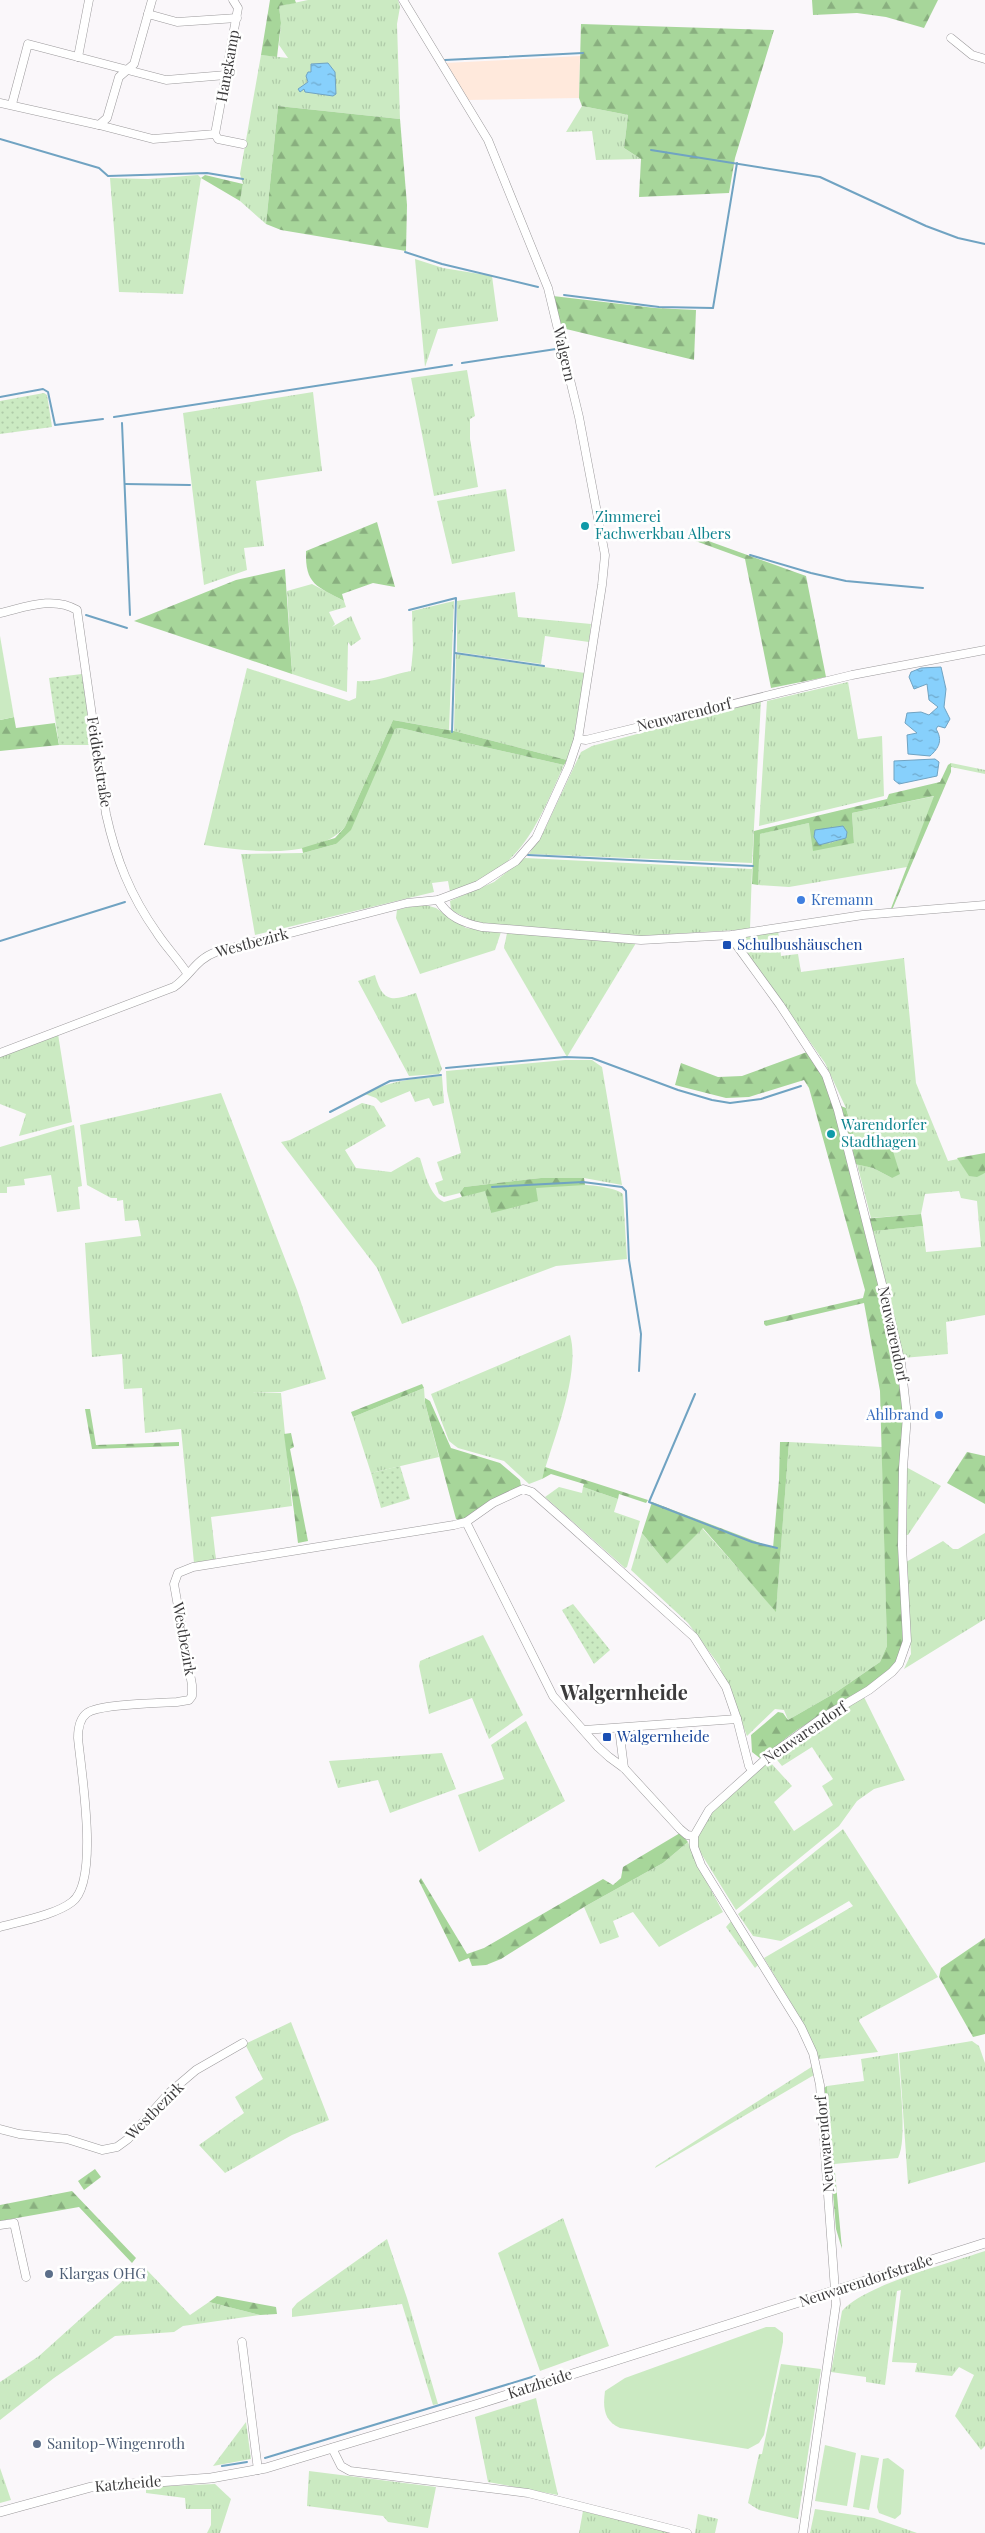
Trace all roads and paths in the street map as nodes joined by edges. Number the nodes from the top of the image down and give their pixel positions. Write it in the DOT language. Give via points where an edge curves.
graph roads {
  1 [pos="89,0"];
  2 [pos="152,0"];
  3 [pos="233,0"];
  4 [pos="403,0"];
  5 [pos="148,14"];
  6 [pos="236,18"];
  7 [pos="951,38"];
  8 [pos="78,57"];
  9 [pos="985,59"];
  10 [pos="127,70"];
  11 [pos="226,74"];
  12 [pos="0,103"];
  13 [pos="12,104"];
  14 [pos="99,126"];
  15 [pos="215,134"];
  16 [pos="243,144"];
  17 [pos="0,613"];
  18 [pos="985,650"];
  19 [pos="578,739"];
  20 [pos="438,900"];
  21 [pos="985,905"];
  22 [pos="732,935"];
  23 [pos="187,973"];
  24 [pos="0,1053"];
  25 [pos="466,1522"];
  26 [pos="737,1719"];
  27 [pos="619,1728"];
  28 [pos="584,1730"];
  29 [pos="624,1768"];
  30 [pos="752,1770"];
  31 [pos="694,1836"];
  32 [pos="0,1927"];
  33 [pos="243,2043"];
  34 [pos="0,2129"];
  35 [pos="0,2225"];
  36 [pos="985,2243"];
  37 [pos="26,2276"];
  38 [pos="836,2291"];
  39 [pos="747,2319"];
  40 [pos="242,2342"];
  41 [pos="332,2448"];
  42 [pos="258,2470"];
  43 [pos="0,2512"];
  44 [pos="687,2533"];
  45 [pos="803,2533"];
  1 -- 8 [label="street"];
  2 -- 5 [label="street"];
  3 -- 6 [label="street, Hangkamp" via="238,8"];
  4 -- 19 [label="street, Walgern" via="490,144 548,288 593,487 605,556"];
  5 -- 6 [label="street" via="177,22"];
  5 -- 10 [label="street" via="134,64"];
  6 -- 11 [label="street, Hangkamp"];
  7 -- 9 [label="street" via="972,55"];
  8 -- 10 [label="street"];
  8 -- 13 [label="street" via="28,44"];
  10 -- 11 [label="street" via="166,80"];
  10 -- 14 [label="street" via="119,77 107,118"];
  11 -- 15 [label="street, Hangkamp"];
  12 -- 13 [label="street"];
  13 -- 14 [label="street"];
  14 -- 15 [label="street" via="153,139"];
  15 -- 16 [label="street" via="218,139"];
  17 -- 23 [label="street, Feidiekstraße" via="58,602 77,610 113,846 120,869 143,912"];
  18 -- 19 [label="street, Neuwarendorf" via="852,675 586,740"];
  19 -- 20 [label="street, Westbezirk" via="536,838 526,851 506,868 464,891"];
  20 -- 22 [label="street" via="444,910 455,918 482,927 640,940"];
  20 -- 23 [label="street, Westbezirk" via="407,904 216,952 206,955"];
  21 -- 22 [label="street" via="863,915"];
  22 -- 30 [label="street, Neuwarendorf" via="826,1075 838,1110 901,1363 907,1416 902,1496 908,1641 904,1653 892,1672 869,1690 822,1718"];
  23 -- 24 [label="street, Westbezirk" via="174,987"];
  25 -- 26 [label="street" via="523,1488 532,1492 694,1637 716,1667"];
  25 -- 28 [label="street" via="553,1696"];
  25 -- 32 [label="street, Westbezirk" via="193,1567 178,1573 174,1584 192,1696 178,1702 103,1708 83,1716 78,1726 78,1738 88,1843 79,1894 66,1906"];
  26 -- 27 [label="street"];
  26 -- 30 [label="street"];
  27 -- 28 [label="street"];
  27 -- 29 [label="street"];
  28 -- 29 [label="street"];
  29 -- 31 [label="street" via="680,1830"];
  30 -- 31 [label="street, Neuwarendorf" via="709,1810"];
  31 -- 38 [label="street, Neuwarendorf" via="694,1847 701,1865 794,2013 813,2053 820,2085"];
  33 -- 34 [label="street, Westbezirk" via="196,2070 117,2147 102,2150 67,2139 29,2136"];
  35 -- 37 [label="street" via="14,2223"];
  36 -- 38 [label="street, Neuwarendorfstraße"];
  38 -- 39 [label="street, Neuwarendorfstraße"];
  38 -- 45 [label="street, Neuwarendorf"];
  39 -- 41 [label="street, Katzheide"];
  40 -- 42 [label="street"];
  41 -- 42 [label="street, Katzheide"];
  41 -- 44 [label="street" via="341,2466 350,2471 528,2493"];
  42 -- 43 [label="street, Katzheide" via="211,2478 98,2486"];
}
